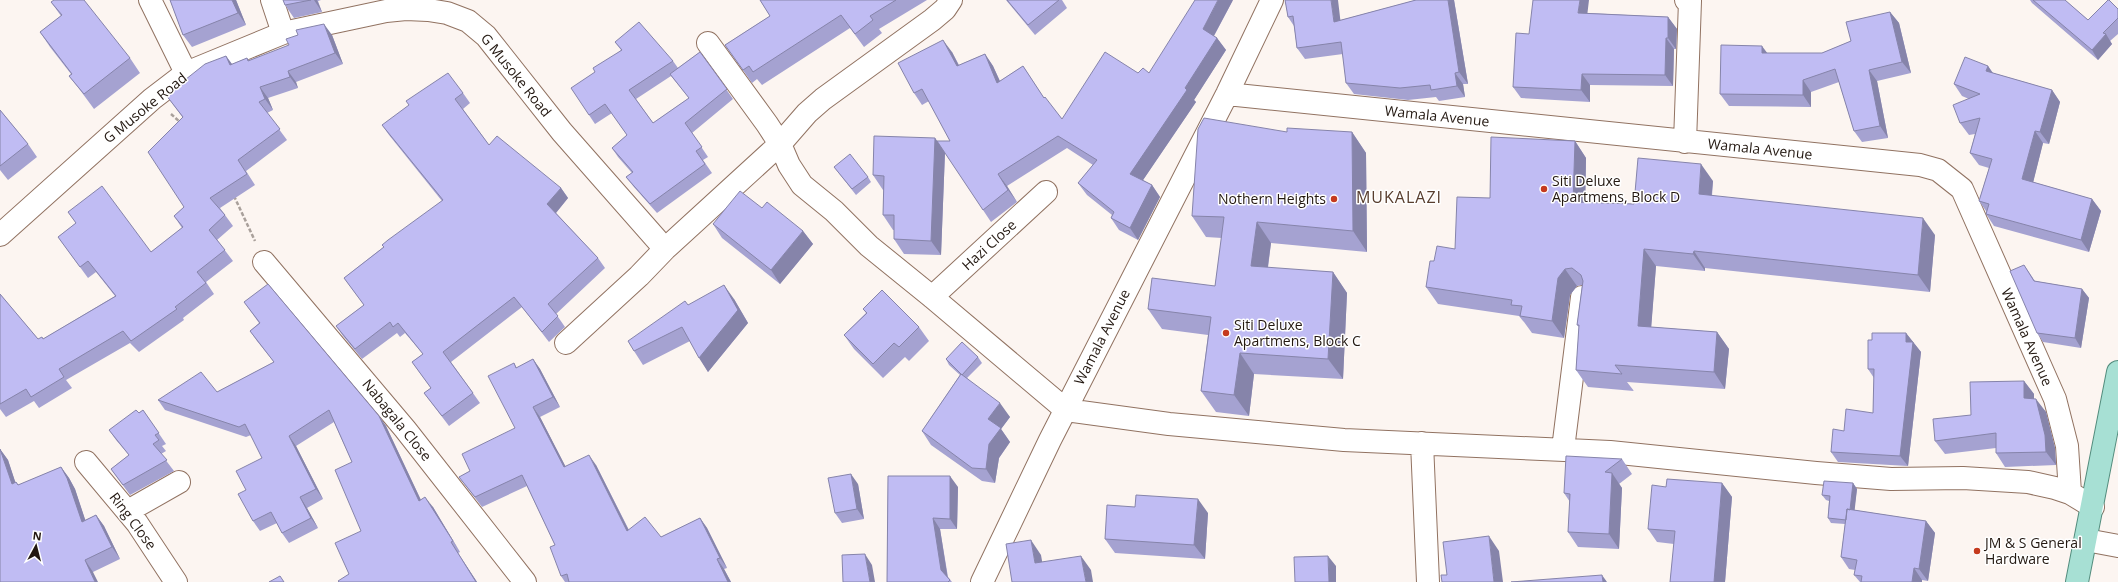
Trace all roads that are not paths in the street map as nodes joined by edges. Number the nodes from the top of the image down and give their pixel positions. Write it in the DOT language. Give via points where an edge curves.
graph roads {
  1 [pos="150,0"];
  2 [pos="272,0"];
  3 [pos="951,0"];
  4 [pos="1272,0"];
  5 [pos="1688,0"];
  6 [pos="426,5"];
  7 [pos="283,33"];
  8 [pos="708,43"];
  9 [pos="186,73"];
  10 [pos="1226,94"];
  11 [pos="1685,142"];
  12 [pos="780,144"];
  13 [pos="1046,192"];
  14 [pos="0,235"];
  15 [pos="665,249"];
  16 [pos="264,262"];
  17 [pos="932,296"];
  18 [pos="1582,297"];
  19 [pos="566,343"];
  20 [pos="2118,372"];
  21 [pos="1066,410"];
  22 [pos="1422,443"];
  23 [pos="1563,449"];
  24 [pos="86,462"];
  25 [pos="179,482"];
  26 [pos="2070,493"];
  27 [pos="2092,507"];
  28 [pos="128,511"];
  29 [pos="2086,540"];
  30 [pos="2118,546"];
  31 [pos="176,582"];
  32 [pos="525,582"];
  33 [pos="982,582"];
  34 [pos="1428,582"];
  35 [pos="2077,582"];
  1 -- 9 [label="street"];
  2 -- 7 [label="street"];
  3 -- 12 [label="street" via="932,20 823,99 802,118"];
  4 -- 10 [label="street, Wamala Avenue"];
  5 -- 11 [label="street"];
  6 -- 7 [label="street, G Musoke Road"];
  6 -- 15 [label="street, G Musoke Road" via="468,21 486,36 562,132"];
  7 -- 9 [label="street, G Musoke Road"];
  8 -- 12 [label="street"];
  9 -- 14 [label="street, G Musoke Road" via="152,99"];
  10 -- 11 [label="street, Wamala Avenue"];
  10 -- 21 [label="street, Wamala Avenue"];
  11 -- 26 [label="street, Wamala Avenue" via="1920,165 1938,170 1962,189 2055,399 2067,446"];
  12 -- 15 [label="street"];
  12 -- 17 [label="street" via="802,185 834,211 870,246"];
  13 -- 17 [label="street, Hazi Close"];
  15 -- 19 [label="street"];
  16 -- 32 [label="street, Nabagala Close" via="405,429"];
  17 -- 21 [label="street"];
  18 -- 23 [label="street"];
  20 -- 27 [label="main road"];
  21 -- 22 [label="street" via="1247,432"];
  21 -- 33 [label="street, Wamala Avenue"];
  22 -- 23 [label="street"];
  22 -- 34 [label="street"];
  23 -- 26 [label="street" via="1876,478 1963,478 2028,482"];
  24 -- 28 [label="street, Ring Close"];
  25 -- 28 [label="street"];
  26 -- 27 [label="street"];
  27 -- 29 [label="main road"];
  28 -- 31 [label="street, Ring Close"];
  29 -- 30 [label="street"];
  29 -- 35 [label="main road"];
}
